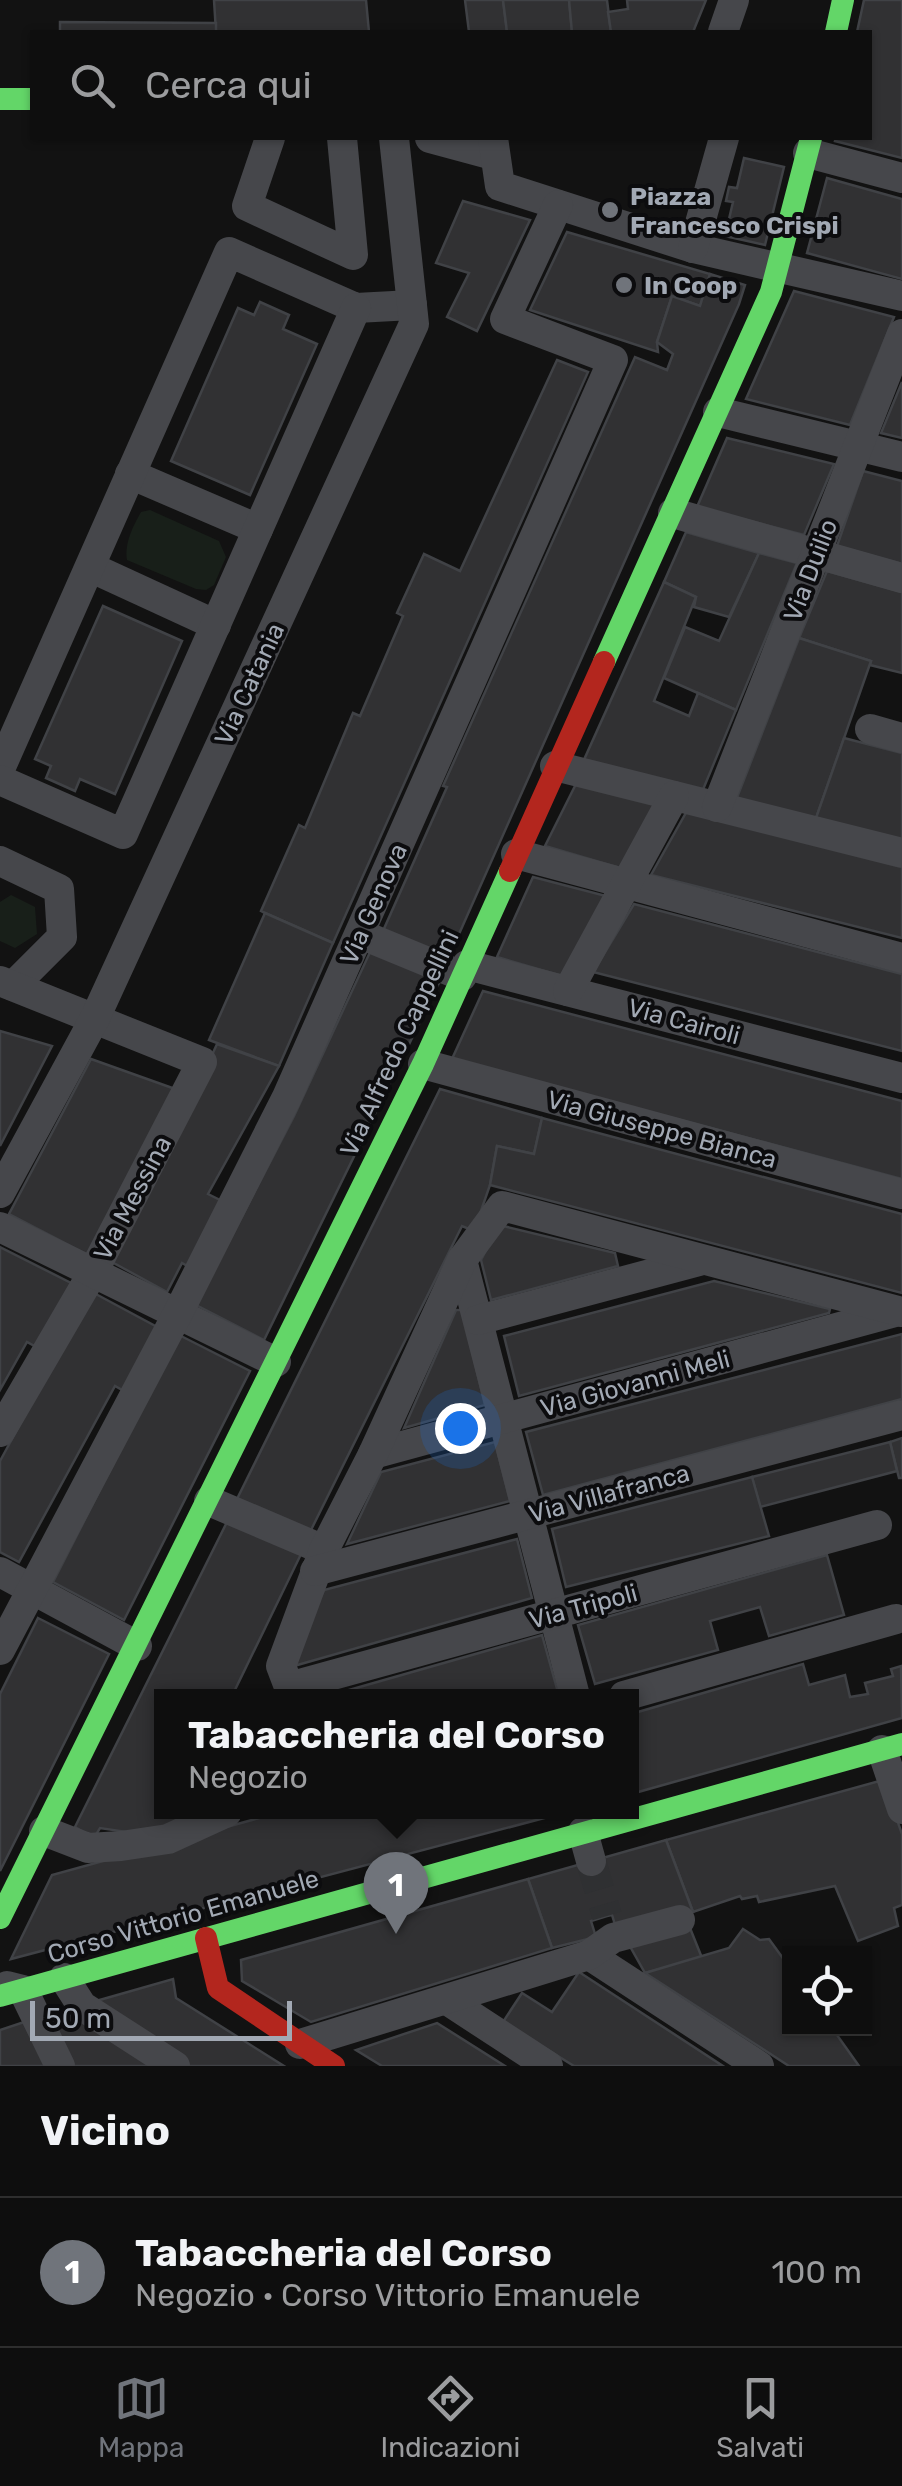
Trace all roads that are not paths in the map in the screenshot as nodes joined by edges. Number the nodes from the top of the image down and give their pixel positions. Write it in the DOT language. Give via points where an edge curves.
graph roads {
  1 [pos="734,0"];
  2 [pos="843,0"];
  3 [pos="724,30"];
  4 [pos="836,30"];
  5 [pos="0,99"];
  6 [pos="30,100"];
  7 [pos="269,140"];
  8 [pos="342,140"];
  9 [pos="446,140"];
  10 [pos="723,140"];
  11 [pos="395,146"];
  12 [pos="493,146"];
  13 [pos="813,155"];
  14 [pos="902,178"];
  15 [pos="558,205"];
  16 [pos="692,248"];
  17 [pos="779,268"];
  18 [pos="902,296"];
  19 [pos="412,304"];
  20 [pos="356,308"];
  21 [pos="902,334"];
  22 [pos="718,412"];
  23 [pos="858,446"];
  24 [pos="902,458"];
  25 [pos="130,474"];
  26 [pos="674,513"];
  27 [pos="258,529"];
  28 [pos="816,555"];
  29 [pos="90,567"];
  30 [pos="902,578"];
  31 [pos="216,626"];
  32 [pos="870,729"];
  33 [pos="902,738"];
  34 [pos="555,766"];
  35 [pos="0,769"];
  36 [pos="0,780"];
  37 [pos="674,796"];
  38 [pos="717,807"];
  39 [pos="902,853"];
  40 [pos="516,854"];
  41 [pos="0,862"];
  42 [pos="626,884"];
  43 [pos="360,934"];
  44 [pos="902,958"];
  45 [pos="464,970"];
  46 [pos="6,983"];
  47 [pos="568,991"];
  48 [pos="95,1018"];
  49 [pos="423,1064"];
  50 [pos="902,1078"];
  51 [pos="0,1193"];
  52 [pos="902,1194"];
  53 [pos="0,1228"];
  54 [pos="462,1260"];
  55 [pos="702,1260"];
  56 [pos="92,1274"];
  57 [pos="900,1312"];
  58 [pos="177,1316"];
  59 [pos="478,1320"];
  60 [pos="276,1362"];
  61 [pos="902,1415"];
  62 [pos="504,1418"];
  63 [pos="0,1432"];
  64 [pos="373,1454"];
  65 [pos="209,1502"];
  66 [pos="529,1515"];
  67 [pos="878,1525"];
  68 [pos="320,1560"];
  69 [pos="0,1572"];
  70 [pos="30,1588"];
  71 [pos="554,1614"];
  72 [pos="896,1619"];
  73 [pos="137,1646"];
  74 [pos="0,1650"];
  75 [pos="573,1689"];
  76 [pos="639,1692"];
  77 [pos="892,1747"];
  78 [pos="902,1809"];
  79 [pos="210,1819"];
  80 [pos="44,1831"];
  81 [pos="597,1832"];
  82 [pos="0,1918"];
  83 [pos="680,1920"];
  84 [pos="603,1936"];
  85 [pos="206,1938"];
  86 [pos="64,1978"];
  87 [pos="8,1990"];
  88 [pos="446,2000"];
  89 [pos="300,2044"];
  90 [pos="60,2066"];
  91 [pos="175,2066"];
  92 [pos="334,2066"];
  93 [pos="548,2066"];
  94 [pos="759,2066"];
  1 -- 3 [label="street"];
  2 -- 4 [label="street"];
  5 -- 6 [label="street"];
  7 -- 8 [label="street" via="247,206 353,254"];
  9 -- 12 [label="street"];
  10 -- 16 [label="street"];
  11 -- 19 [label="street, Via Catania"];
  12 -- 15 [label="street" via="500,186"];
  13 -- 14 [label="street"];
  13 -- 17 [label="street, Via Alfredo Cappellini"];
  15 -- 16 [label="street"];
  15 -- 43 [label="street, Via Genova" via="506,319 613,360"];
  16 -- 17 [label="street"];
  17 -- 18 [label="street"];
  17 -- 22 [label="street, Via Alfredo Cappellini"];
  19 -- 20 [label="street"];
  19 -- 48 [label="street, Via Catania" via="414,324"];
  20 -- 25 [label="street" via="229,252"];
  20 -- 27 [label="street"];
  21 -- 23 [label="street, Via Duilio"];
  22 -- 23 [label="street"];
  22 -- 26 [label="street, Via Alfredo Cappellini"];
  23 -- 24 [label="street"];
  23 -- 28 [label="street, Via Duilio"];
  25 -- 27 [label="street"];
  25 -- 29 [label="street"];
  26 -- 28 [label="street"];
  26 -- 34 [label="street, Via Alfredo Cappellini"];
  27 -- 31 [label="street"];
  28 -- 30 [label="street"];
  28 -- 38 [label="street, Via Duilio"];
  29 -- 31 [label="street"];
  29 -- 35 [label="street"];
  31 -- 36 [label="street" via="123,834"];
  32 -- 33 [label="street"];
  34 -- 37 [label="street"];
  34 -- 40 [label="street, Via Alfredo Cappellini"];
  37 -- 38 [label="street"];
  37 -- 42 [label="street"];
  38 -- 39 [label="street"];
  40 -- 42 [label="street"];
  40 -- 45 [label="street, Via Alfredo Cappellini"];
  41 -- 46 [label="street" via="59,889 62,937"];
  42 -- 44 [label="street"];
  42 -- 47 [label="street"];
  43 -- 45 [label="street, Via Cairoli"];
  43 -- 58 [label="street, Via Genova"];
  45 -- 47 [label="street, Via Cairoli"];
  45 -- 49 [label="street, Via Alfredo Cappellini"];
  46 -- 48 [label="street"];
  47 -- 50 [label="street, Via Cairoli"];
  48 -- 51 [label="street, Via Catania"];
  48 -- 56 [label="street, Via Messina" via="202,1062"];
  49 -- 52 [label="street, Via Giuseppe Bianca"];
  49 -- 60 [label="street, Via Alfredo Cappellini"];
  53 -- 56 [label="street"];
  54 -- 55 [label="street" via="502,1206"];
  54 -- 59 [label="street"];
  54 -- 64 [label="street"];
  55 -- 57 [label="street"];
  55 -- 59 [label="street"];
  56 -- 58 [label="street"];
  56 -- 63 [label="street, Via Messina"];
  57 -- 62 [label="street, Via Giovanni Meli"];
  58 -- 60 [label="street"];
  58 -- 70 [label="street, Via Genova"];
  59 -- 62 [label="street"];
  60 -- 65 [label="street, Via Alfredo Cappellini"];
  61 -- 66 [label="street, Via Villafranca"];
  62 -- 64 [label="street, Via Giovanni Meli"];
  62 -- 66 [label="street"];
  64 -- 68 [label="street"];
  65 -- 68 [label="street"];
  65 -- 73 [label="street, Via Alfredo Cappellini"];
  66 -- 68 [label="street, Via Villafranca"];
  66 -- 71 [label="street"];
  67 -- 71 [label="street, Via Tripoli"];
  68 -- 71 [label="street, Via Tripoli" via="281,1666 289,1687"];
  69 -- 70 [label="street"];
  70 -- 73 [label="street"];
  70 -- 74 [label="street, Via Genova"];
  71 -- 75 [label="street"];
  72 -- 76 [label="street"];
  73 -- 80 [label="street, Via Alfredo Cappellini"];
  77 -- 78 [label="street"];
  77 -- 81 [label="street, Corso Vittorio Emanuele"];
  79 -- 80 [label="street" via="168,1839 121,1846 88,1848"];
  80 -- 82 [label="street, Via Alfredo Cappellini"];
  81 -- 85 [label="street, Corso Vittorio Emanuele"];
  83 -- 84 [label="street"];
  84 -- 88 [label="street"];
  84 -- 94 [label="street"];
  85 -- 86 [label="street, Corso Vittorio Emanuele"];
  85 -- 89 [label="street" via="218,1988"];
  86 -- 87 [label="street, Corso Vittorio Emanuele"];
  86 -- 91 [label="street" via="82,2006"];
  87 -- 90 [label="street"];
  88 -- 89 [label="street"];
  88 -- 93 [label="street"];
  89 -- 92 [label="street"];
}
